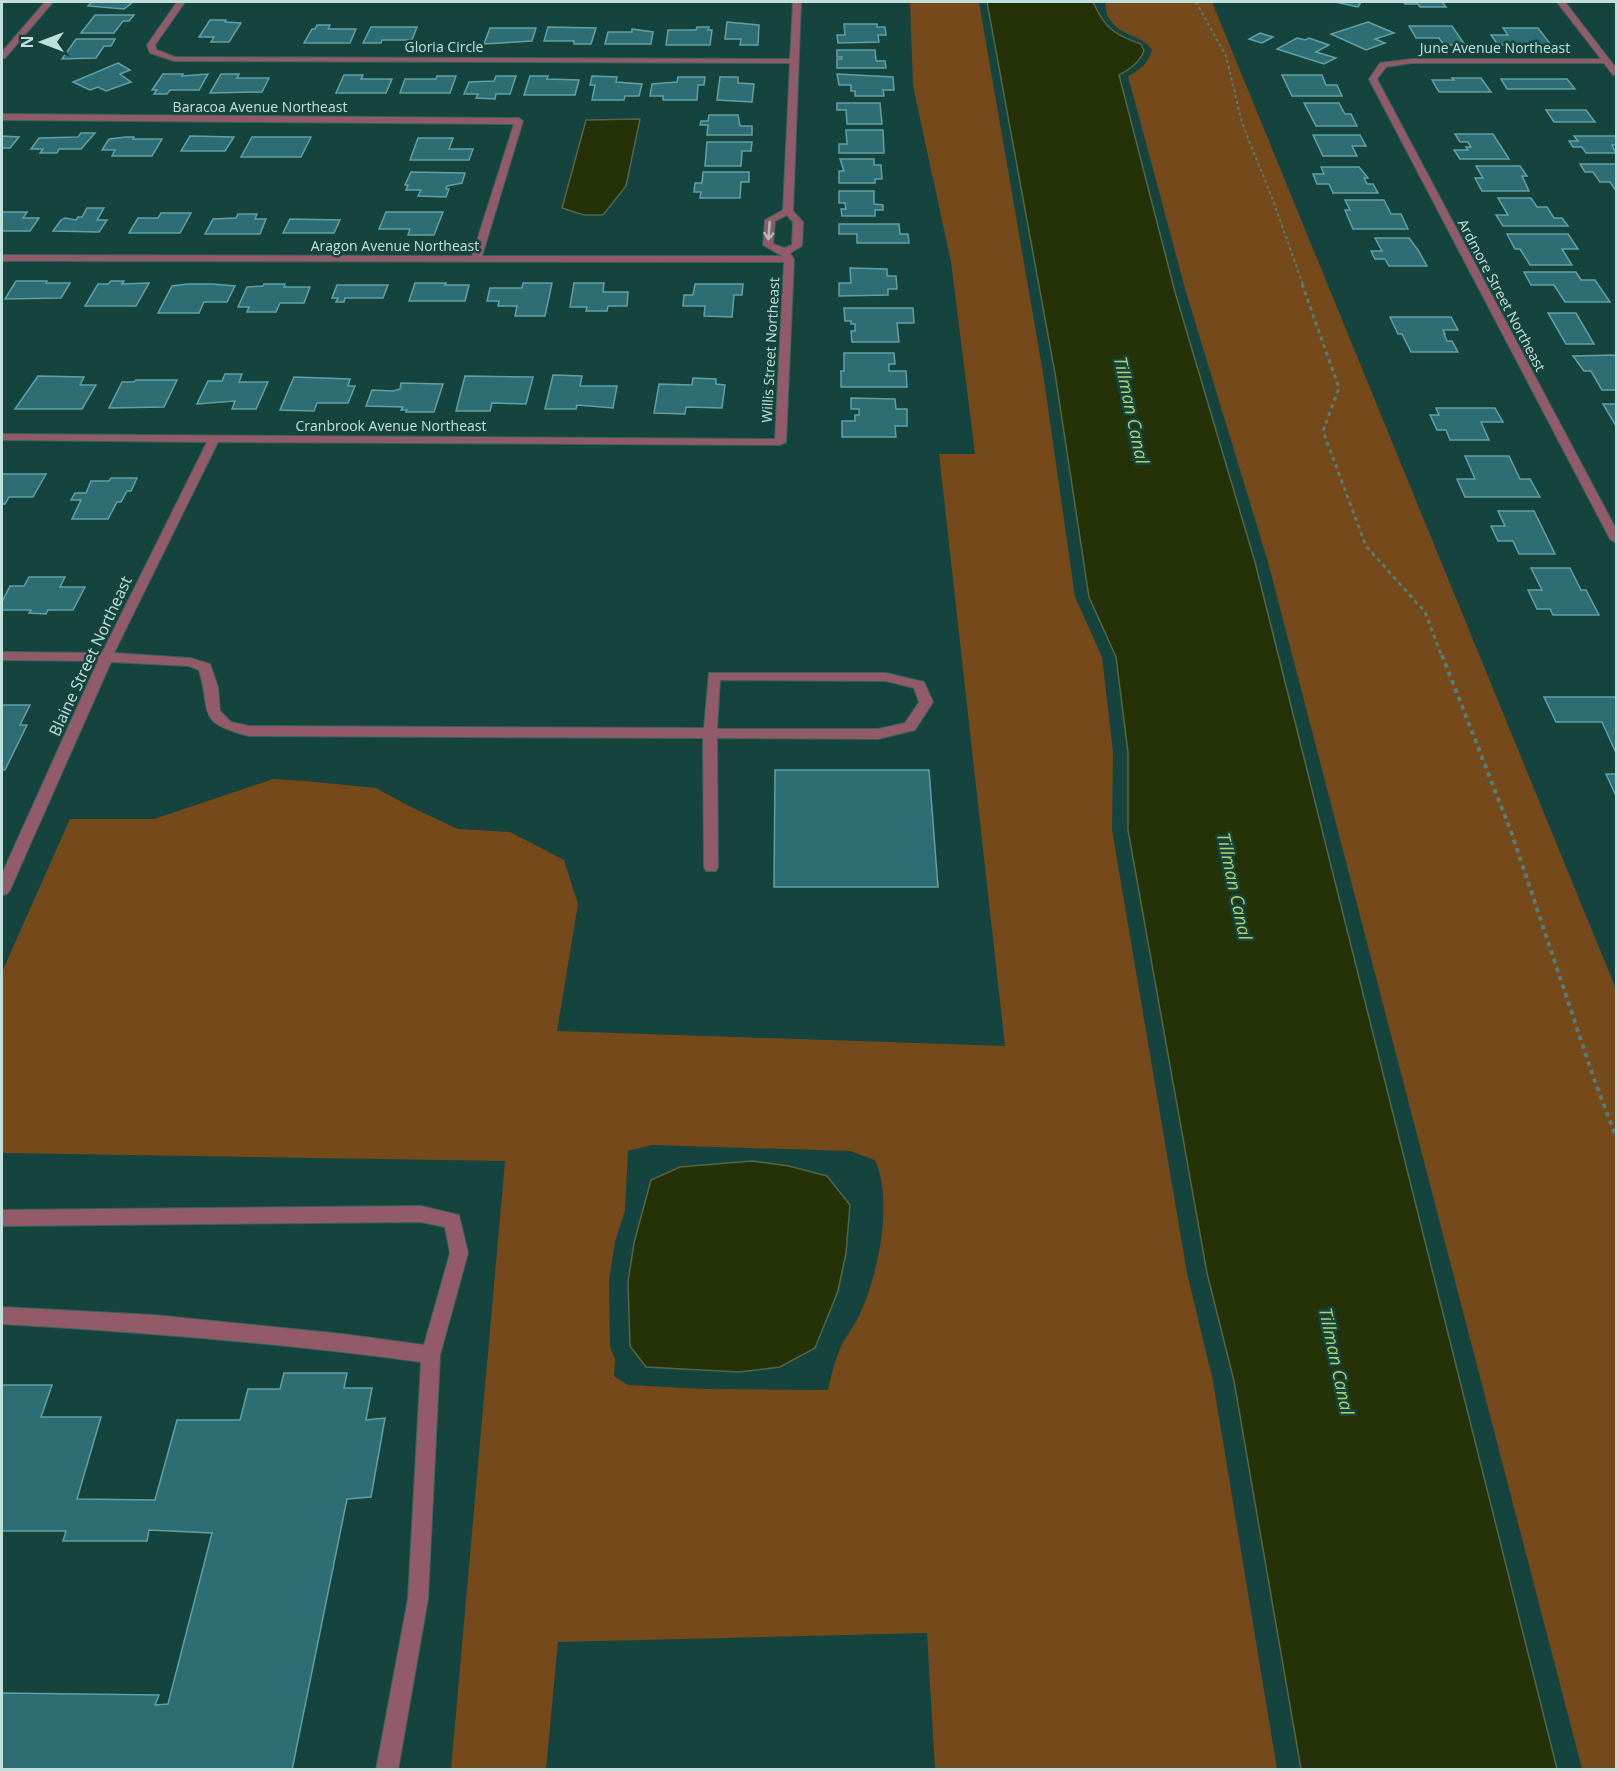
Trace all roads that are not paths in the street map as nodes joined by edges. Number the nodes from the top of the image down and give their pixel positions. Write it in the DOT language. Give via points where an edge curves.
graph roads {
  1 [pos="49,2"];
  2 [pos="181,2"];
  3 [pos="797,2"];
  4 [pos="1561,2"];
  5 [pos="2,56"];
  6 [pos="795,61"];
  7 [pos="1607,61"];
  8 [pos="1383,65"];
  9 [pos="1617,73"];
  10 [pos="2,117"];
  11 [pos="788,211"];
  12 [pos="787,256"];
  13 [pos="2,258"];
  14 [pos="476,259"];
  15 [pos="2,437"];
  16 [pos="214,439"];
  17 [pos="780,442"];
  18 [pos="1617,539"];
  19 [pos="2,656"];
  20 [pos="106,657"];
  21 [pos="710,734"];
  22 [pos="711,867"];
  23 [pos="2,890"];
  24 [pos="2,1218"];
  25 [pos="2,1315"];
  26 [pos="431,1355"];
  27 [pos="387,1770"];
  1 -- 5 [label="street"];
  2 -- 6 [label="street, Gloria Circle" via="151,45 153,51 174,59"];
  3 -- 6 [label="street"];
  4 -- 7 [label="street"];
  6 -- 11 [label="street"];
  7 -- 8 [label="street, June Avenue Northeast" via="1412,61"];
  7 -- 9 [label="street"];
  8 -- 18 [label="street, Ardmore Street Northeast" via="1373,79"];
  10 -- 14 [label="street, Baracoa Avenue Northeast" via="519,122"];
  11 -- 12 [label="street" via="798,222 797,246"];
  11 -- 12 [label="street, one-way" via="770,220 768,245"];
  12 -- 14 [label="street, Aragon Avenue Northeast"];
  12 -- 17 [label="street, Willis Street Northeast"];
  13 -- 14 [label="street, Aragon Avenue Northeast"];
  15 -- 16 [label="street, Cranbrook Avenue Northeast"];
  16 -- 17 [label="street, Cranbrook Avenue Northeast"];
  16 -- 20 [label="street, Blaine Street Northeast"];
  19 -- 20 [label="street"];
  20 -- 21 [label="street" via="190,662 205,667 213,712 226,725 249,731"];
  20 -- 23 [label="street, Blaine Street Northeast"];
  21 -- 21 [label="street" via="714,676 886,677 919,685 926,702 910,727 878,734"];
  21 -- 22 [label="street"];
  24 -- 26 [label="street" via="421,1214 453,1221 459,1253"];
  25 -- 26 [label="street" via="154,1324"];
  26 -- 27 [label="street" via="418,1599"];
}
